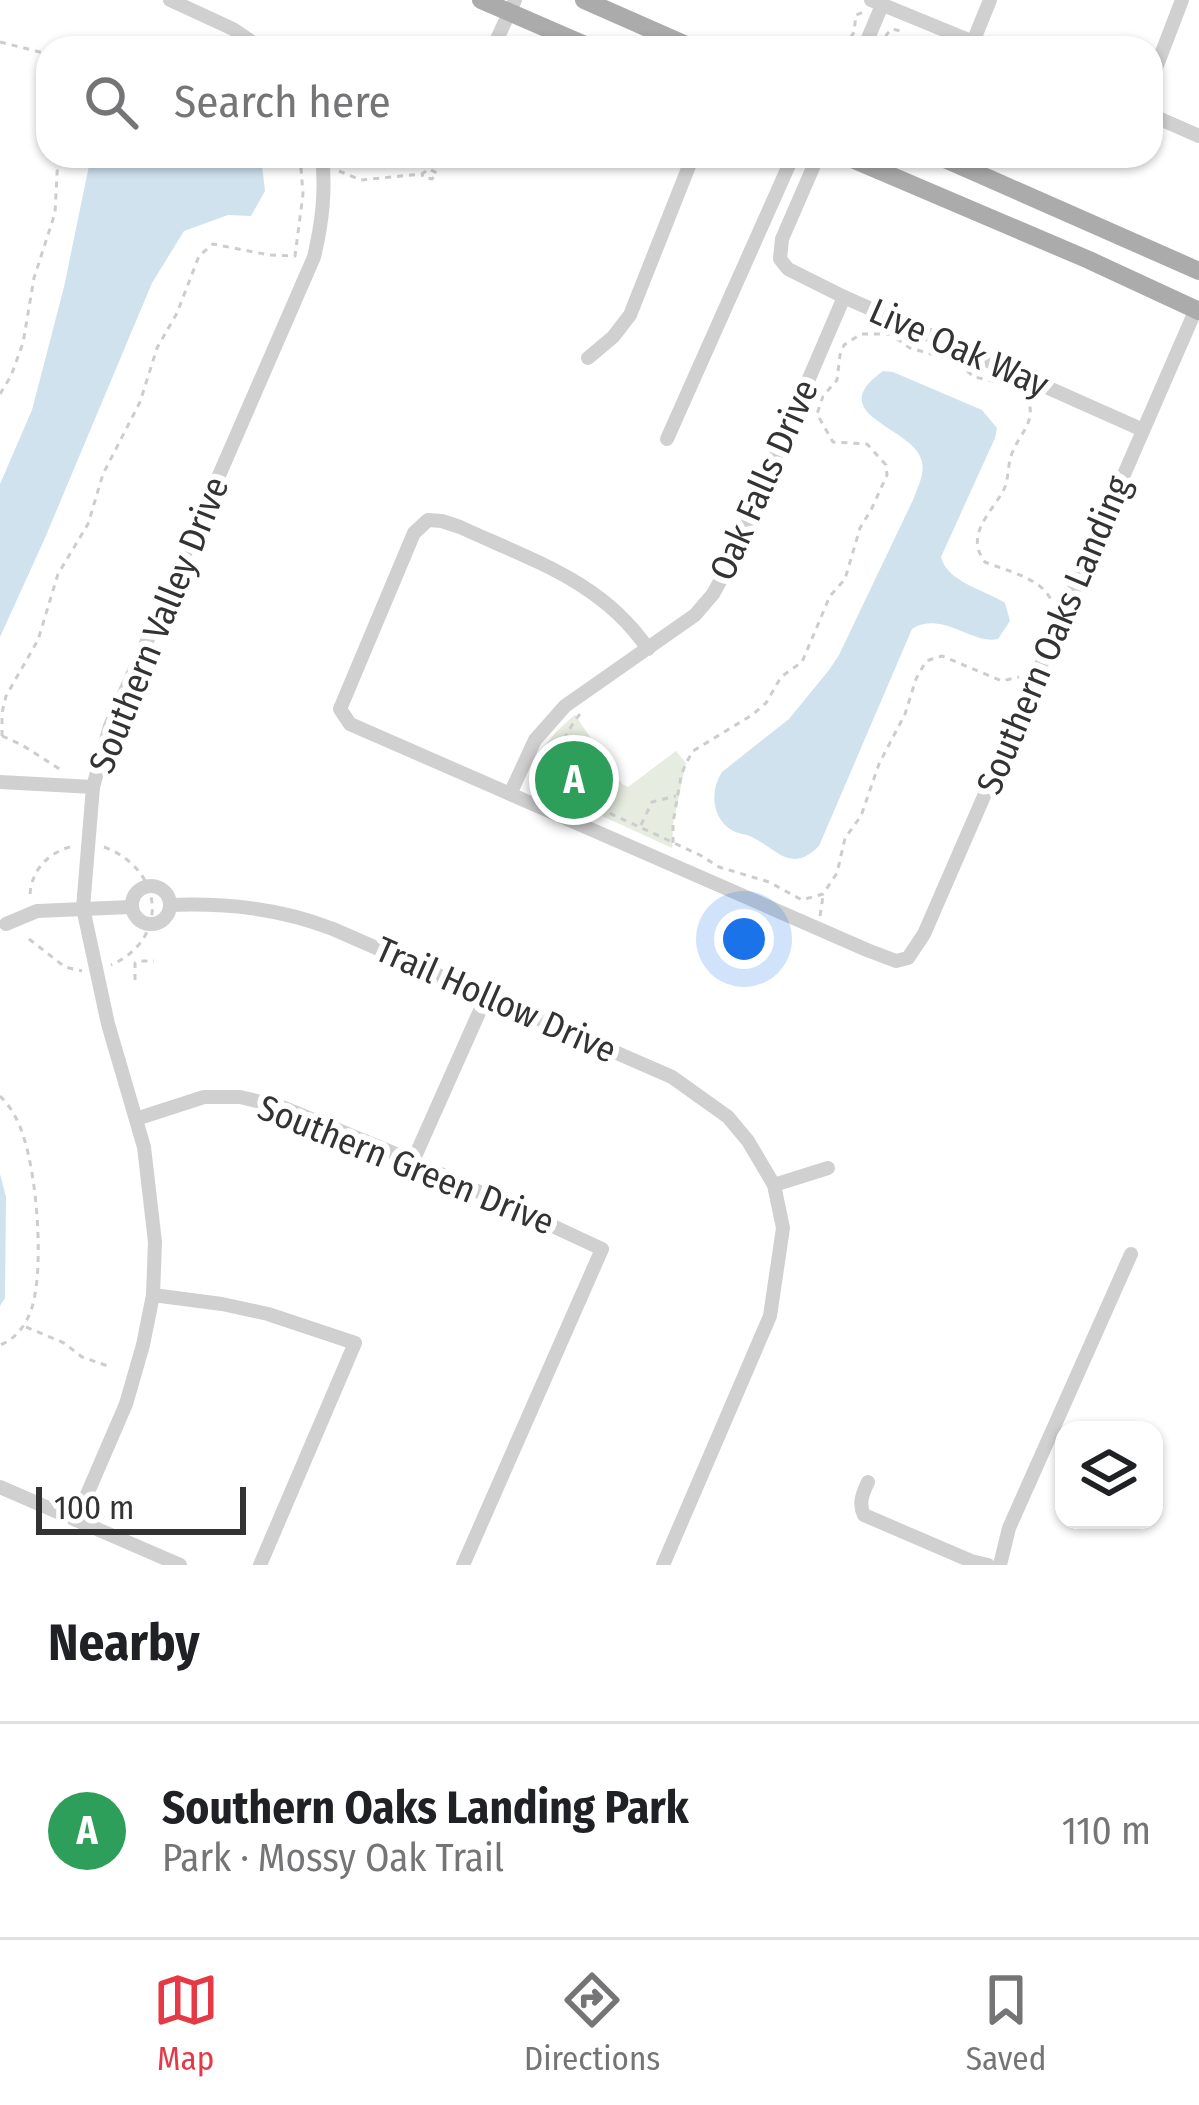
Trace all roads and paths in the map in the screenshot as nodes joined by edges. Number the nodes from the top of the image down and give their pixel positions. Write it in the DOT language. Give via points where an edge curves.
graph roads {
  1 [pos="170,0"];
  2 [pos="481,0"];
  3 [pos="584,0"];
  4 [pos="990,0"];
  5 [pos="1182,0"];
  6 [pos="877,2"];
  7 [pos="513,6"];
  8 [pos="901,31"];
  9 [pos="243,36"];
  10 [pos="499,36"];
  11 [pos="569,36"];
  12 [pos="666,36"];
  13 [pos="867,36"];
  14 [pos="885,36"];
  15 [pos="958,36"];
  16 [pos="982,36"];
  17 [pos="0,42"];
  18 [pos="1163,50"];
  19 [pos="36,51"];
  20 [pos="1163,120"];
  21 [pos="1199,136"];
  22 [pos="57,168"];
  23 [pos="300,168"];
  24 [pos="326,168"];
  25 [pos="334,168"];
  26 [pos="688,168"];
  27 [pos="788,168"];
  28 [pos="813,168"];
  29 [pos="873,168"];
  30 [pos="965,168"];
  31 [pos="422,174"];
  32 [pos="1199,271"];
  33 [pos="844,297"];
  34 [pos="1197,310"];
  35 [pos="938,356"];
  36 [pos="588,358"];
  37 [pos="953,359"];
  38 [pos="1006,384"];
  39 [pos="1019,387"];
  40 [pos="0,394"];
  41 [pos="1143,430"];
  42 [pos="667,439"];
  43 [pos="1052,605"];
  44 [pos="648,649"];
  45 [pos="1023,672"];
  46 [pos="580,714"];
  47 [pos="1,736"];
  48 [pos="569,772"];
  49 [pos="72,775"];
  50 [pos="559,775"];
  51 [pos="0,782"];
  52 [pos="93,787"];
  53 [pos="512,791"];
  54 [pos="679,796"];
  55 [pos="640,826"];
  56 [pos="673,842"];
  57 [pos="73,845"];
  58 [pos="30,894"];
  59 [pos="823,894"];
  60 [pos="170,905"];
  61 [pos="131,907"];
  62 [pos="83,908"];
  63 [pos="6,924"];
  64 [pos="815,928"];
  65 [pos="29,939"];
  66 [pos="129,955"];
  67 [pos="154,961"];
  68 [pos="136,962"];
  69 [pos="82,971"];
  70 [pos="135,980"];
  71 [pos="486,997"];
  72 [pos="0,1096"];
  73 [pos="136,1119"];
  74 [pos="413,1160"];
  75 [pos="829,1168"];
  76 [pos="774,1185"];
  77 [pos="1131,1254"];
  78 [pos="153,1294"];
  79 [pos="24,1326"];
  80 [pos="0,1345"];
  81 [pos="108,1366"];
  82 [pos="868,1482"];
  83 [pos="0,1487"];
  84 [pos="76,1520"];
  85 [pos="968,1563"];
  86 [pos="180,1565"];
  87 [pos="260,1565"];
  88 [pos="463,1565"];
  89 [pos="663,1565"];
  90 [pos="988,1565"];
  91 [pos="1000,1565"];
  1 -- 9 [label="street"];
  2 -- 7 [label="main road"];
  3 -- 12 [label="main road"];
  4 -- 16 [label="street"];
  5 -- 18 [label="street"];
  6 -- 13 [label="street"];
  6 -- 15 [label="street"];
  7 -- 10 [label="street"];
  7 -- 11 [label="main road"];
  8 -- 14 [label="path"];
  17 -- 19 [label="path"];
  20 -- 21 [label="street"];
  22 -- 40 [label="path" via="55,213 22,343"];
  23 -- 47 [label="path" via="295,256 224,244 199,256 88,524 58,574 38,640 6,696"];
  24 -- 52 [label="street, Southern Valley Drive" via="314,257 110,726"];
  25 -- 31 [label="path" via="361,180"];
  26 -- 36 [label="street" via="630,315"];
  27 -- 42 [label="street"];
  28 -- 33 [label="street, Live Oak Way" via="780,259"];
  29 -- 34 [label="main road"];
  30 -- 32 [label="main road"];
  33 -- 41 [label="street, Live Oak Way"];
  33 -- 44 [label="street, Oak Falls Drive" via="713,594"];
  34 -- 41 [label="street, Southern Oaks Landing"];
  35 -- 54 [label="path" via="877,332 844,345 837,380 817,414 833,442 872,448 887,475 802,662 752,715 694,751"];
  37 -- 38 [label="path" via="974,377"];
  39 -- 43 [label="path" via="1031,420 976,542 985,562 1042,586"];
  41 -- 64 [label="street, Southern Oaks Landing" via="924,934 908,958 896,961"];
  44 -- 53 [label="street, Oak Falls Drive" via="566,706 536,740"];
  44 -- 53 [label="street" via="630,622 584,584 460,526 428,520 414,533 340,709 350,724"];
  45 -- 59 [label="path" via="1002,681 942,656 926,661"];
  46 -- 50 [label="path" via="560,751"];
  47 -- 49 [label="path"];
  48 -- 50 [label="path"];
  50 -- 53 [label="path"];
  50 -- 55 [label="path" via="579,799"];
  51 -- 52 [label="street"];
  52 -- 62 [label="street, Southern Valley Drive"];
  53 -- 64 [label="street"];
  54 -- 55 [label="path" via="652,802"];
  54 -- 56 [label="path"];
  55 -- 56 [label="path"];
  56 -- 59 [label="path" via="802,900"];
  57 -- 58 [label="path" via="40,866"];
  59 -- 64 [label="path"];
  60 -- 61 [label="street, Trail Hollow Drive" via="166,917 148,924"];
  60 -- 61 [label="street, Trail Hollow Drive" via="150,885"];
  60 -- 71 [label="street, Trail Hollow Drive" via="305,918"];
  61 -- 62 [label="street, Trail Hollow Drive"];
  62 -- 63 [label="street, Trail Hollow Drive" via="37,910"];
  62 -- 73 [label="street, Southern Valley Drive"];
  65 -- 69 [label="path" via="65,968"];
  66 -- 68 [label="path"];
  67 -- 68 [label="path"];
  68 -- 70 [label="path"];
  71 -- 74 [label="street"];
  71 -- 76 [label="street, Trail Hollow Drive" via="672,1077 728,1118"];
  72 -- 79 [label="path" via="27,1149 37,1223 36,1292"];
  73 -- 74 [label="street, Southern Green Drive" via="204,1097 240,1097"];
  73 -- 78 [label="street, Southern Valley Drive" via="152,1201"];
  74 -- 88 [label="street, Southern Green Drive" via="602,1250"];
  75 -- 76 [label="street"];
  76 -- 89 [label="street" via="783,1228 770,1316"];
  77 -- 91 [label="street" via="1009,1528"];
  78 -- 84 [label="street, Southern Valley Drive" via="131,1390"];
  78 -- 87 [label="street" via="268,1314 355,1343"];
  79 -- 80 [label="path"];
  79 -- 81 [label="path"];
  82 -- 85 [label="street" via="865,1515"];
  83 -- 84 [label="street"];
  84 -- 86 [label="street"];
  85 -- 90 [label="street"];
}
